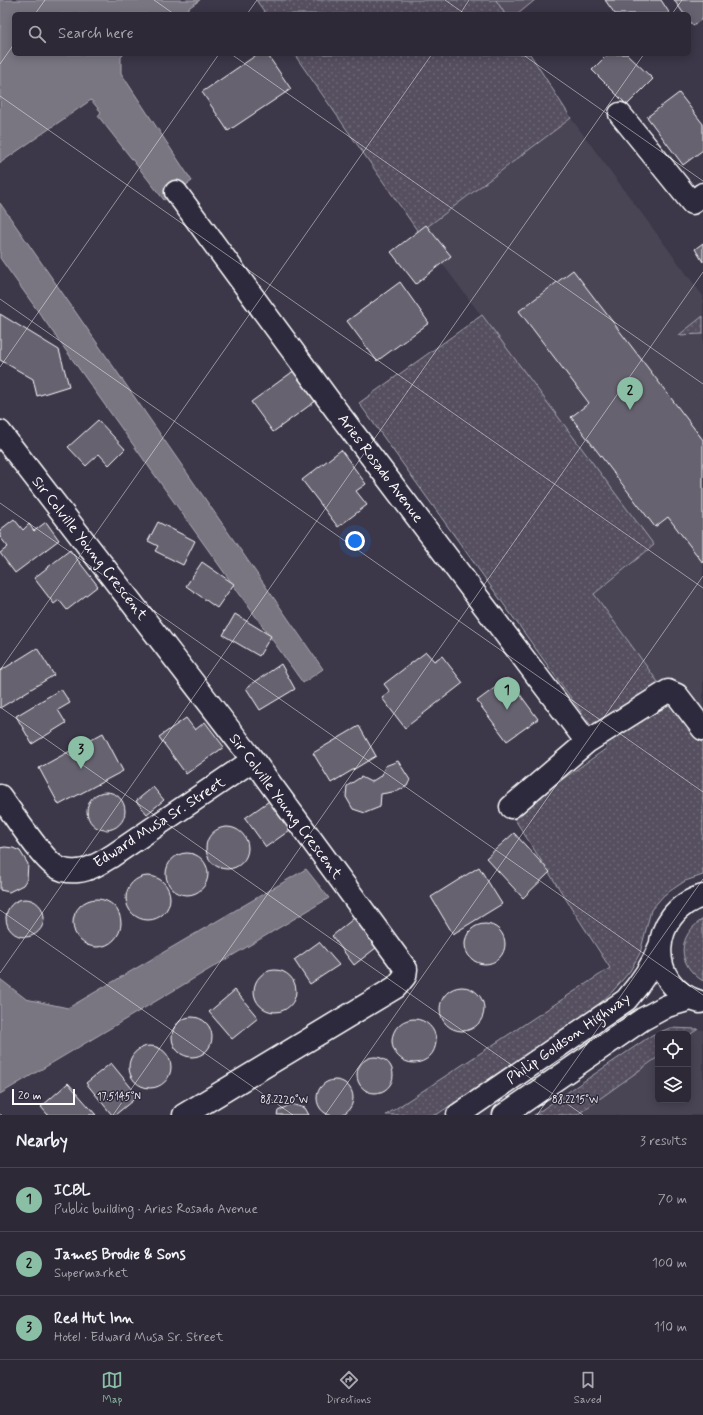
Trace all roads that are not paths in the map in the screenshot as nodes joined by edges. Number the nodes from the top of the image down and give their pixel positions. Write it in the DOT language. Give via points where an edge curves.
graph roads {
  1 [pos="620,114"];
  2 [pos="176,192"];
  3 [pos="698,199"];
  4 [pos="0,432"];
  5 [pos="703,729"];
  6 [pos="587,742"];
  7 [pos="253,760"];
  8 [pos="0,796"];
  9 [pos="510,807"];
  10 [pos="703,896"];
  11 [pos="660,946"];
  12 [pos="697,1001"];
  13 [pos="184,1115"];
  14 [pos="458,1115"];
  15 [pos="504,1115"];
  1 -- 3 [label="main road"];
  2 -- 6 [label="main road, Aries Rosado Avenue" via="339,414"];
  4 -- 7 [label="main road, Sir Colville Young Crescent"];
  5 -- 6 [label="main road" via="677,695 668,691"];
  6 -- 9 [label="main road"];
  7 -- 8 [label="main road, Edward Musa Sr. Street" via="112,856 79,871 65,870 54,865"];
  7 -- 13 [label="main road, Sir Colville Young Crescent" via="402,963 406,969 405,976 396,987"];
  10 -- 11 [label="main road, Philip Goldson Highway" via="687,903 671,916"];
  11 -- 12 [label="main road" via="660,957 667,977 674,986"];
  11 -- 14 [label="main road, Philip Goldson Highway" via="653,964 626,1000"];
  12 -- 15 [label="main road, Philip Goldson Highway" via="667,1006 643,1019"];
}
